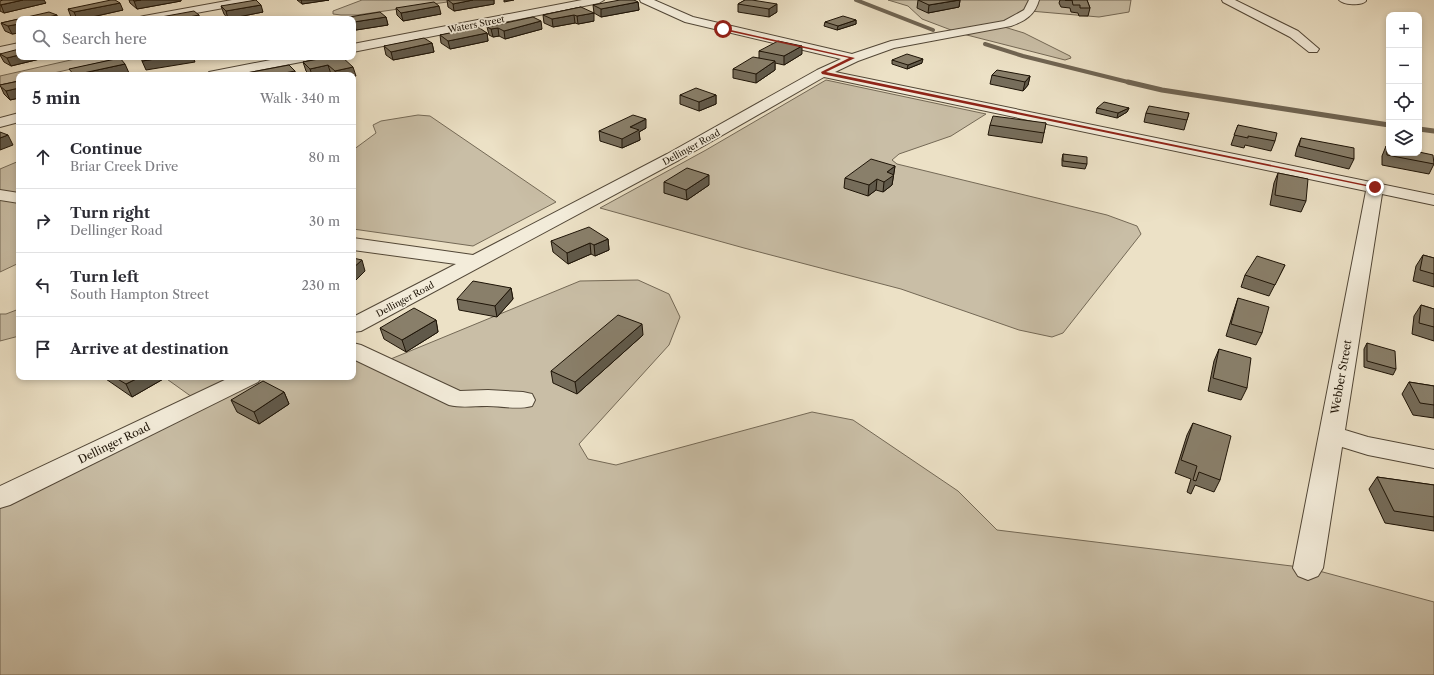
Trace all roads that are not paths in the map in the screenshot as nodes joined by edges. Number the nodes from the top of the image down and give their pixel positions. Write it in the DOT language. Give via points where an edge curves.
graph roads {
  1 [pos="251,0"];
  2 [pos="599,0"];
  3 [pos="645,0"];
  4 [pos="1034,0"];
  5 [pos="1227,0"];
  6 [pos="1344,0"];
  7 [pos="1361,1"];
  8 [pos="161,16"];
  9 [pos="16,47"];
  10 [pos="356,47"];
  11 [pos="1313,49"];
  12 [pos="0,51"];
  13 [pos="853,58"];
  14 [pos="291,60"];
  15 [pos="229,72"];
  16 [pos="822,73"];
  17 [pos="16,118"];
  18 [pos="0,123"];
  19 [pos="1375,187"];
  20 [pos="0,195"];
  21 [pos="16,198"];
  22 [pos="1434,200"];
  23 [pos="356,244"];
  24 [pos="477,261"];
  25 [pos="356,324"];
  26 [pos="356,351"];
  27 [pos="244,380"];
  28 [pos="523,400"];
  29 [pos="1331,434"];
  30 [pos="1434,459"];
  31 [pos="0,498"];
  32 [pos="1308,568"];
  1 -- 8 [label="street"];
  2 -- 10 [label="street, Waters Street"];
  3 -- 13 [label="street" via="689,20"];
  4 -- 13 [label="street, Dellinger Road" via="1030,11 1007,24 891,45"];
  5 -- 11 [label="street" via="1294,34"];
  6 -- 7 [label="street"];
  9 -- 12 [label="street"];
  13 -- 16 [label="street, Dellinger Road"];
  14 -- 15 [label="street"];
  16 -- 19 [label="street"];
  16 -- 24 [label="street, Dellinger Road" via="690,148"];
  17 -- 18 [label="street"];
  19 -- 22 [label="street"];
  19 -- 29 [label="street, Webber Street"];
  20 -- 21 [label="street"];
  23 -- 24 [label="street"];
  24 -- 25 [label="street, Dellinger Road"];
  26 -- 28 [label="street" via="457,399"];
  27 -- 31 [label="street, Dellinger Road"];
  29 -- 30 [label="street" via="1368,446"];
  29 -- 32 [label="street, Webber Street"];
}
